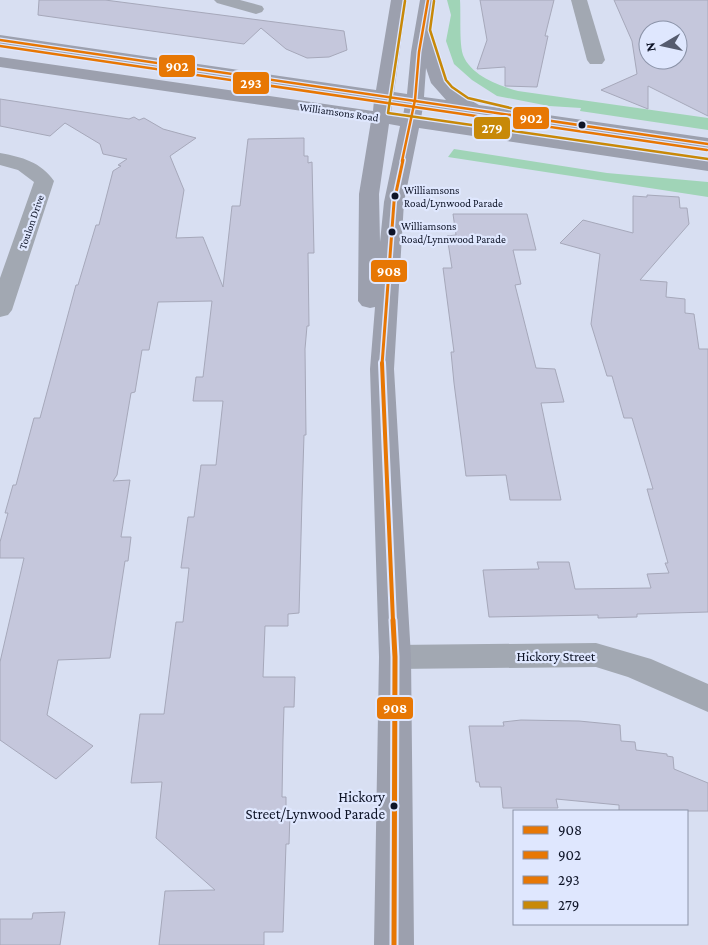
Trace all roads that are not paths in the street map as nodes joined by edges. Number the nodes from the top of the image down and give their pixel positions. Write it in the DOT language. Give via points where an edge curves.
graph roads {
  1 [pos="222,0"];
  2 [pos="399,0"];
  3 [pos="428,0"];
  4 [pos="578,0"];
  5 [pos="256,9"];
  6 [pos="424,31"];
  7 [pos="0,40"];
  8 [pos="596,60"];
  9 [pos="0,62"];
  10 [pos="389,69"];
  11 [pos="251,77"];
  12 [pos="384,96"];
  13 [pos="413,111"];
  14 [pos="482,111"];
  15 [pos="381,118"];
  16 [pos="708,144"];
  17 [pos="0,159"];
  18 [pos="708,165"];
  19 [pos="0,310"];
  20 [pos="382,369"];
  21 [pos="395,658"];
  22 [pos="708,699"];
  23 [pos="394,945"];
  1 -- 5 [label="street"];
  2 -- 10 [label="main road"];
  3 -- 6 [label="main road"];
  4 -- 8 [label="street"];
  6 -- 13 [label="main road"];
  6 -- 14 [label="main road" via="440,83 454,98"];
  7 -- 11 [label="main road, Williamsons Road"];
  9 -- 15 [label="main road, Williamsons Road"];
  10 -- 11 [label="main road" via="381,75 364,79"];
  10 -- 12 [label="main road"];
  11 -- 12 [label="main road, Williamsons Road"];
  12 -- 13 [label="main road, Williamsons Road"];
  12 -- 15 [label="main road"];
  13 -- 14 [label="main road, Williamsons Road"];
  13 -- 15 [label="main road, Williamsons Road"];
  13 -- 18 [label="main road, Williamsons Road"];
  13 -- 20 [label="main road" via="394,202"];
  14 -- 16 [label="main road, Williamsons Road"];
  15 -- 20 [label="main road" via="369,194 370,302"];
  17 -- 19 [label="street, Toulon Drive" via="18,162 35,171 44,182"];
  20 -- 21 [label="main road"];
  21 -- 22 [label="street, Hickory Street" via="596,655 648,671"];
  21 -- 23 [label="main road"];
}
